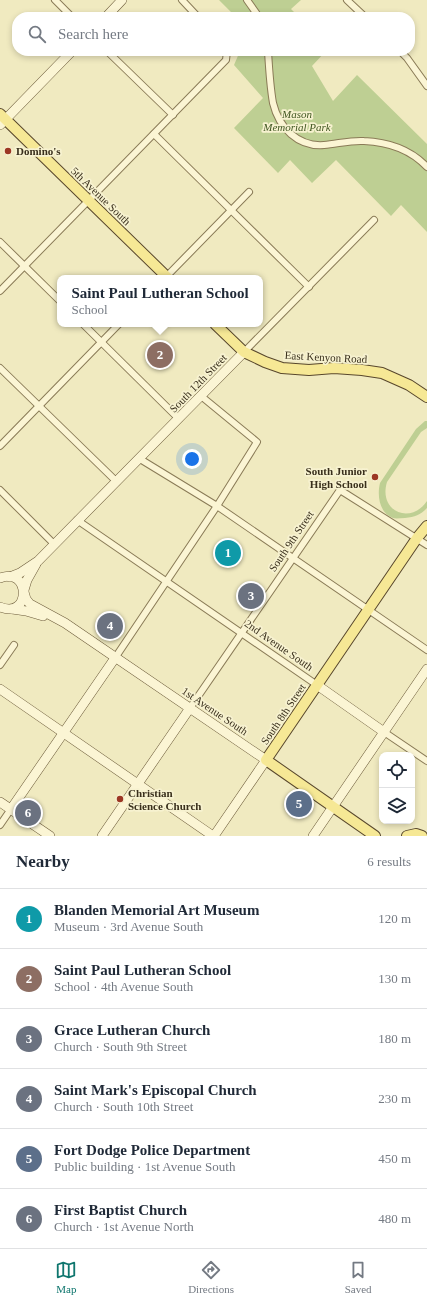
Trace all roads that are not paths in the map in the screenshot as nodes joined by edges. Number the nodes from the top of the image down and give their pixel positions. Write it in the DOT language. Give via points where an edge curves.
graph roads {
  1 [pos="55,0"];
  2 [pos="122,0"];
  3 [pos="182,0"];
  4 [pos="246,0"];
  5 [pos="347,0"];
  6 [pos="67,12"];
  7 [pos="111,12"];
  8 [pos="193,12"];
  9 [pos="255,12"];
  10 [pos="360,12"];
  11 [pos="67,56"];
  12 [pos="112,56"];
  13 [pos="226,56"];
  14 [pos="268,56"];
  15 [pos="405,56"];
  16 [pos="427,86"];
  17 [pos="173,115"];
  18 [pos="2,119"];
  19 [pos="154,134"];
  20 [pos="427,167"];
  21 [pos="249,192"];
  22 [pos="89,200"];
  23 [pos="230,210"];
  24 [pos="374,220"];
  25 [pos="0,242"];
  26 [pos="25,266"];
  27 [pos="164,275"];
  28 [pos="168,275"];
  29 [pos="309,287"];
  30 [pos="0,292"];
  31 [pos="57,298"];
  32 [pos="86,327"];
  33 [pos="116,327"];
  34 [pos="218,327"];
  35 [pos="102,342"];
  36 [pos="244,352"];
  37 [pos="0,368"];
  38 [pos="201,396"];
  39 [pos="427,397"];
  40 [pos="39,406"];
  41 [pos="179,419"];
  42 [pos="0,446"];
  43 [pos="140,459"];
  44 [pos="117,482"];
  45 [pos="0,490"];
  46 [pos="217,506"];
  47 [pos="77,520"];
  48 [pos="427,526"];
  49 [pos="417,538"];
  50 [pos="54,544"];
  51 [pos="427,545"];
  52 [pos="293,559"];
  53 [pos="38,561"];
  54 [pos="3,578"];
  55 [pos="166,582"];
  56 [pos="24,591"];
  57 [pos="4,609"];
  58 [pos="368,610"];
  59 [pos="65,623"];
  60 [pos="242,634"];
  61 [pos="14,645"];
  62 [pos="427,650"];
  63 [pos="115,658"];
  64 [pos="0,666"];
  65 [pos="427,669"];
  66 [pos="317,685"];
  67 [pos="0,689"];
  68 [pos="190,708"];
  69 [pos="63,732"];
  70 [pos="384,732"];
  71 [pos="266,760"];
  72 [pos="427,761"];
  73 [pos="139,784"];
  74 [pos="0,802"];
  75 [pos="332,807"];
  76 [pos="11,809"];
  77 [pos="0,825"];
  78 [pos="373,834"];
  79 [pos="423,835"];
  80 [pos="50,836"];
  81 [pos="102,836"];
  82 [pos="214,836"];
  83 [pos="313,836"];
  84 [pos="381,836"];
  85 [pos="407,836"];
  1 -- 6 [label="street"];
  2 -- 7 [label="main road"];
  3 -- 8 [label="street"];
  4 -- 9 [label="street"];
  5 -- 10 [label="street"];
  11 -- 18 [label="main road"];
  12 -- 17 [label="street"];
  13 -- 17 [label="street" via="226,60"];
  14 -- 20 [label="street" via="274,104 280,121 287,132 296,139 323,146 362,141 377,142 409,152"];
  15 -- 16 [label="street"];
  17 -- 19 [label="street"];
  18 -- 22 [label="main road, 5th Avenue South"];
  19 -- 22 [label="street"];
  19 -- 23 [label="street"];
  21 -- 23 [label="street"];
  22 -- 26 [label="street"];
  22 -- 27 [label="main road, 5th Avenue South"];
  23 -- 28 [label="street"];
  23 -- 29 [label="street"];
  24 -- 29 [label="street, South 12th Street"];
  25 -- 26 [label="street"];
  26 -- 30 [label="street"];
  26 -- 31 [label="street"];
  29 -- 36 [label="street, South 12th Street"];
  32 -- 35 [label="street"];
  33 -- 35 [label="street"];
  34 -- 36 [label="main road"];
  35 -- 40 [label="street"];
  35 -- 41 [label="street"];
  36 -- 38 [label="main road, South 12th Street"];
  36 -- 39 [label="main road, East Kenyon Road" via="282,368 334,368 382,373 409,385"];
  37 -- 40 [label="street"];
  38 -- 41 [label="main road, South 12th Street"];
  38 -- 46 [label="street" via="257,442"];
  40 -- 42 [label="street"];
  40 -- 44 [label="street"];
  41 -- 43 [label="main road, South 12th Street"];
  43 -- 44 [label="main road, South 12th Street"];
  43 -- 46 [label="street"];
  44 -- 47 [label="main road, South 12th Street"];
  45 -- 50 [label="street"];
  46 -- 52 [label="street"];
  46 -- 55 [label="street"];
  47 -- 50 [label="main road, South 12th Street"];
  47 -- 55 [label="street, 2nd Avenue South"];
  48 -- 49 [label="main road, South 8th Street"];
  49 -- 51 [label="street"];
  49 -- 52 [label="street, South 9th Street" via="340,490"];
  49 -- 58 [label="main road, South 8th Street"];
  50 -- 53 [label="main road, South 12th Street"];
  52 -- 58 [label="street"];
  52 -- 60 [label="street, South 9th Street"];
  53 -- 54 [label="main road, South 12th Street" via="20,573"];
  53 -- 56 [label="main road, South 12th Street"];
  54 -- 56 [label="main road, 1st Avenue South" via="14,578 20,582"];
  55 -- 60 [label="street, 2nd Avenue South"];
  55 -- 63 [label="street"];
  56 -- 57 [label="main road, South 12th Street" via="24,597 19,604"];
  56 -- 59 [label="main road, 1st Avenue South" via="30,604"];
  57 -- 59 [label="main road, 1st Avenue South" via="26,611"];
  58 -- 62 [label="street"];
  58 -- 66 [label="main road, South 8th Street"];
  59 -- 63 [label="main road, 1st Avenue South"];
  60 -- 66 [label="street, 2nd Avenue South"];
  60 -- 68 [label="street, South 9th Street"];
  61 -- 64 [label="street"];
  63 -- 68 [label="main road, 1st Avenue South"];
  63 -- 69 [label="main road"];
  65 -- 70 [label="main road"];
  66 -- 70 [label="main road, 2nd Avenue South"];
  66 -- 71 [label="main road, South 8th Street"];
  67 -- 69 [label="main road"];
  68 -- 71 [label="main road, 1st Avenue South"];
  68 -- 73 [label="main road, South 9th Street"];
  69 -- 73 [label="main road"];
  69 -- 76 [label="main road"];
  70 -- 72 [label="street, 2nd Avenue South"];
  70 -- 75 [label="main road"];
  71 -- 75 [label="main road, 1st Avenue South"];
  71 -- 82 [label="main road, South 8th Street"];
  73 -- 81 [label="main road, South 9th Street"];
  73 -- 82 [label="main road"];
  74 -- 76 [label="main road"];
  75 -- 78 [label="main road, 1st Avenue South"];
  75 -- 83 [label="main road"];
  76 -- 77 [label="street"];
  76 -- 80 [label="main road"];
  78 -- 84 [label="main road, 1st Avenue South"];
  79 -- 85 [label="main road"];
}
